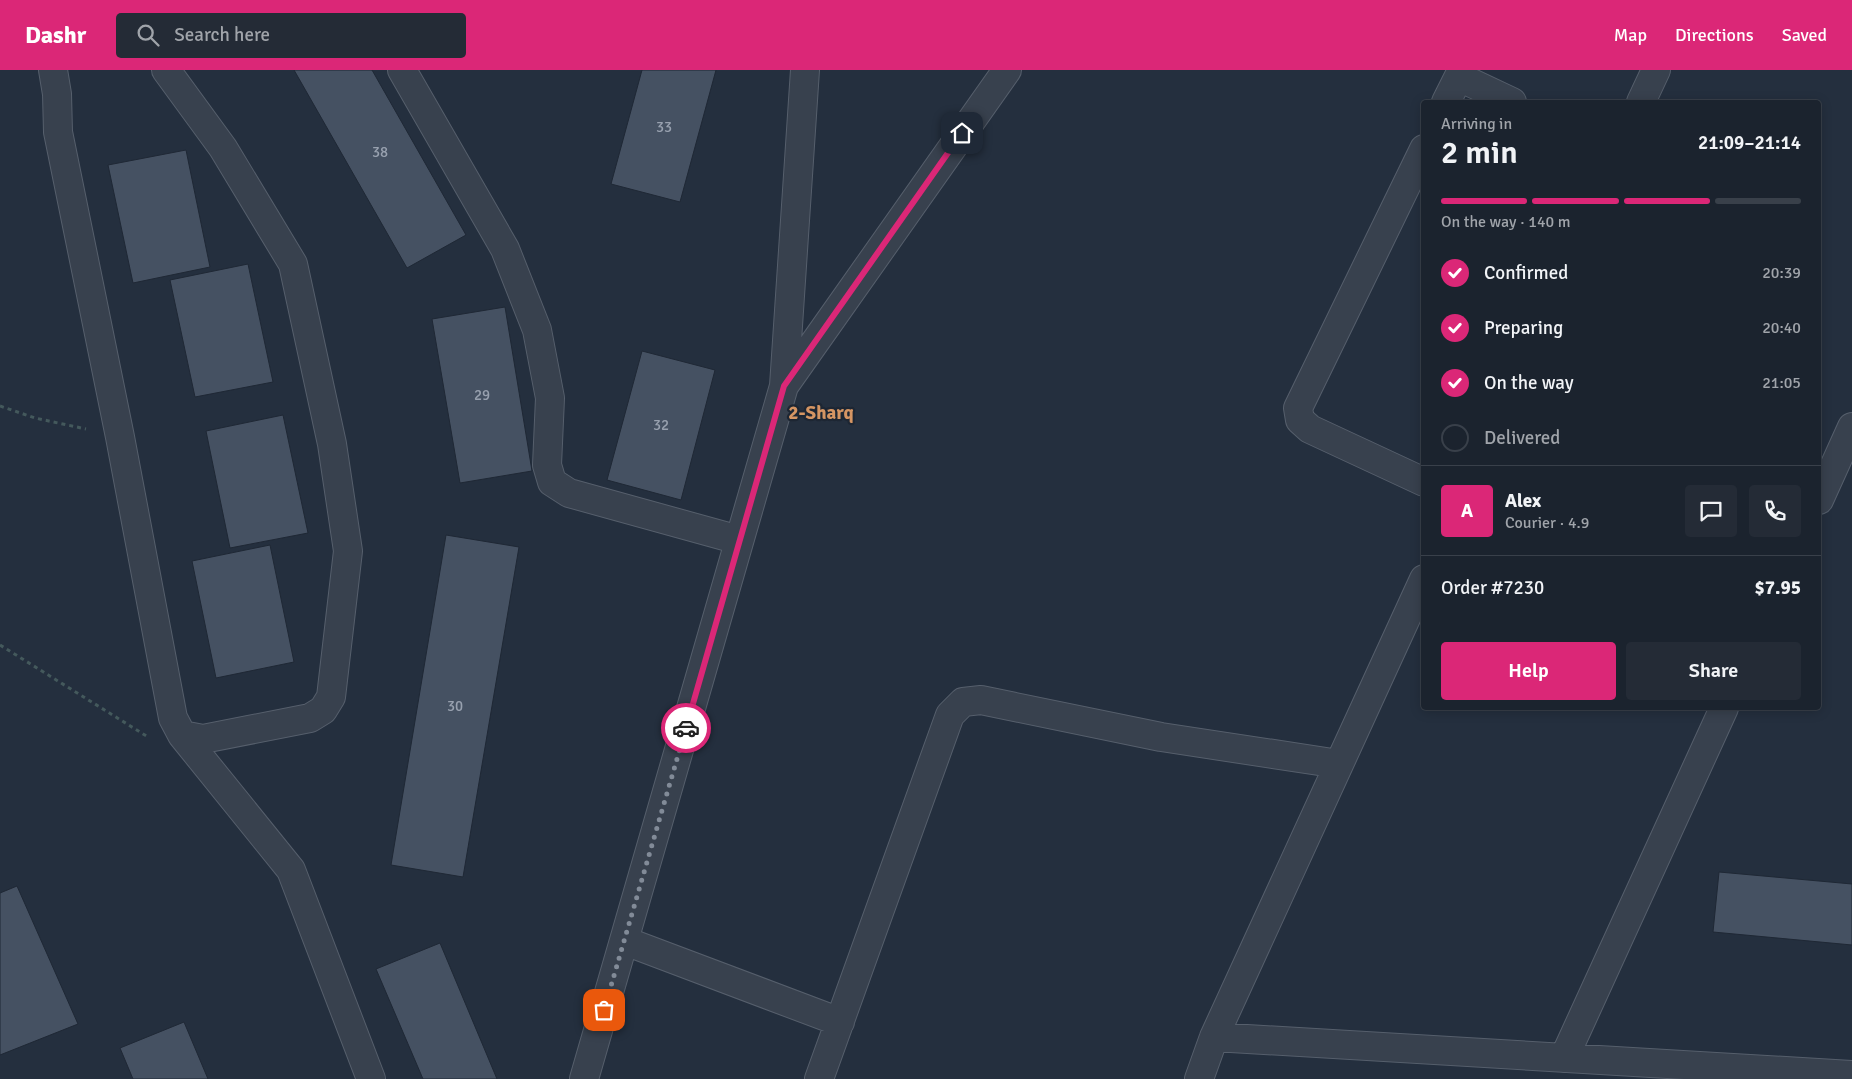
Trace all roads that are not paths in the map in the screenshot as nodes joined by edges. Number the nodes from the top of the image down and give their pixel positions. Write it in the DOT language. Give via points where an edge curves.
graph roads {
  1 [pos="53,70"];
  2 [pos="166,70"];
  3 [pos="402,70"];
  4 [pos="805,70"];
  5 [pos="1007,70"];
  6 [pos="1656,70"];
  7 [pos="1460,73"];
  8 [pos="1447,100"];
  9 [pos="1508,100"];
  10 [pos="1642,100"];
  11 [pos="1421,155"];
  12 [pos="784,386"];
  13 [pos="1852,427"];
  14 [pos="1421,481"];
  15 [pos="1821,496"];
  16 [pos="740,540"];
  17 [pos="1421,586"];
  18 [pos="1723,710"];
  19 [pos="182,735"];
  20 [pos="1339,764"];
  21 [pos="625,941"];
  22 [pos="840,1022"];
  23 [pos="1214,1037"];
  24 [pos="1564,1058"];
  25 [pos="1852,1075"];
  26 [pos="371,1079"];
  27 [pos="584,1079"];
  28 [pos="819,1079"];
  29 [pos="1199,1079"];
  1 -- 19 [label="street" via="58,132 173,718"];
  2 -- 19 [label="street" via="222,148 293,264 332,444 348,550 331,697 323,710 310,718 202,740"];
  3 -- 16 [label="street" via="504,249 537,330 550,398 547,465 552,482 569,493"];
  4 -- 12 [label="street"];
  5 -- 12 [label="street"];
  6 -- 10 [label="street"];
  7 -- 8 [label="street"];
  7 -- 9 [label="street"];
  11 -- 14 [label="street" via="1298,408 1300,420 1310,428"];
  12 -- 16 [label="street"];
  13 -- 15 [label="street"];
  16 -- 21 [label="street"];
  17 -- 20 [label="street"];
  18 -- 24 [label="street"];
  19 -- 26 [label="street" via="291,870"];
  20 -- 22 [label="street" via="1161,737 981,700 963,702 950,715"];
  20 -- 23 [label="street"];
  21 -- 22 [label="street"];
  21 -- 27 [label="street"];
  22 -- 28 [label="street"];
  23 -- 24 [label="street"];
  23 -- 29 [label="street"];
  24 -- 25 [label="street"];
}
